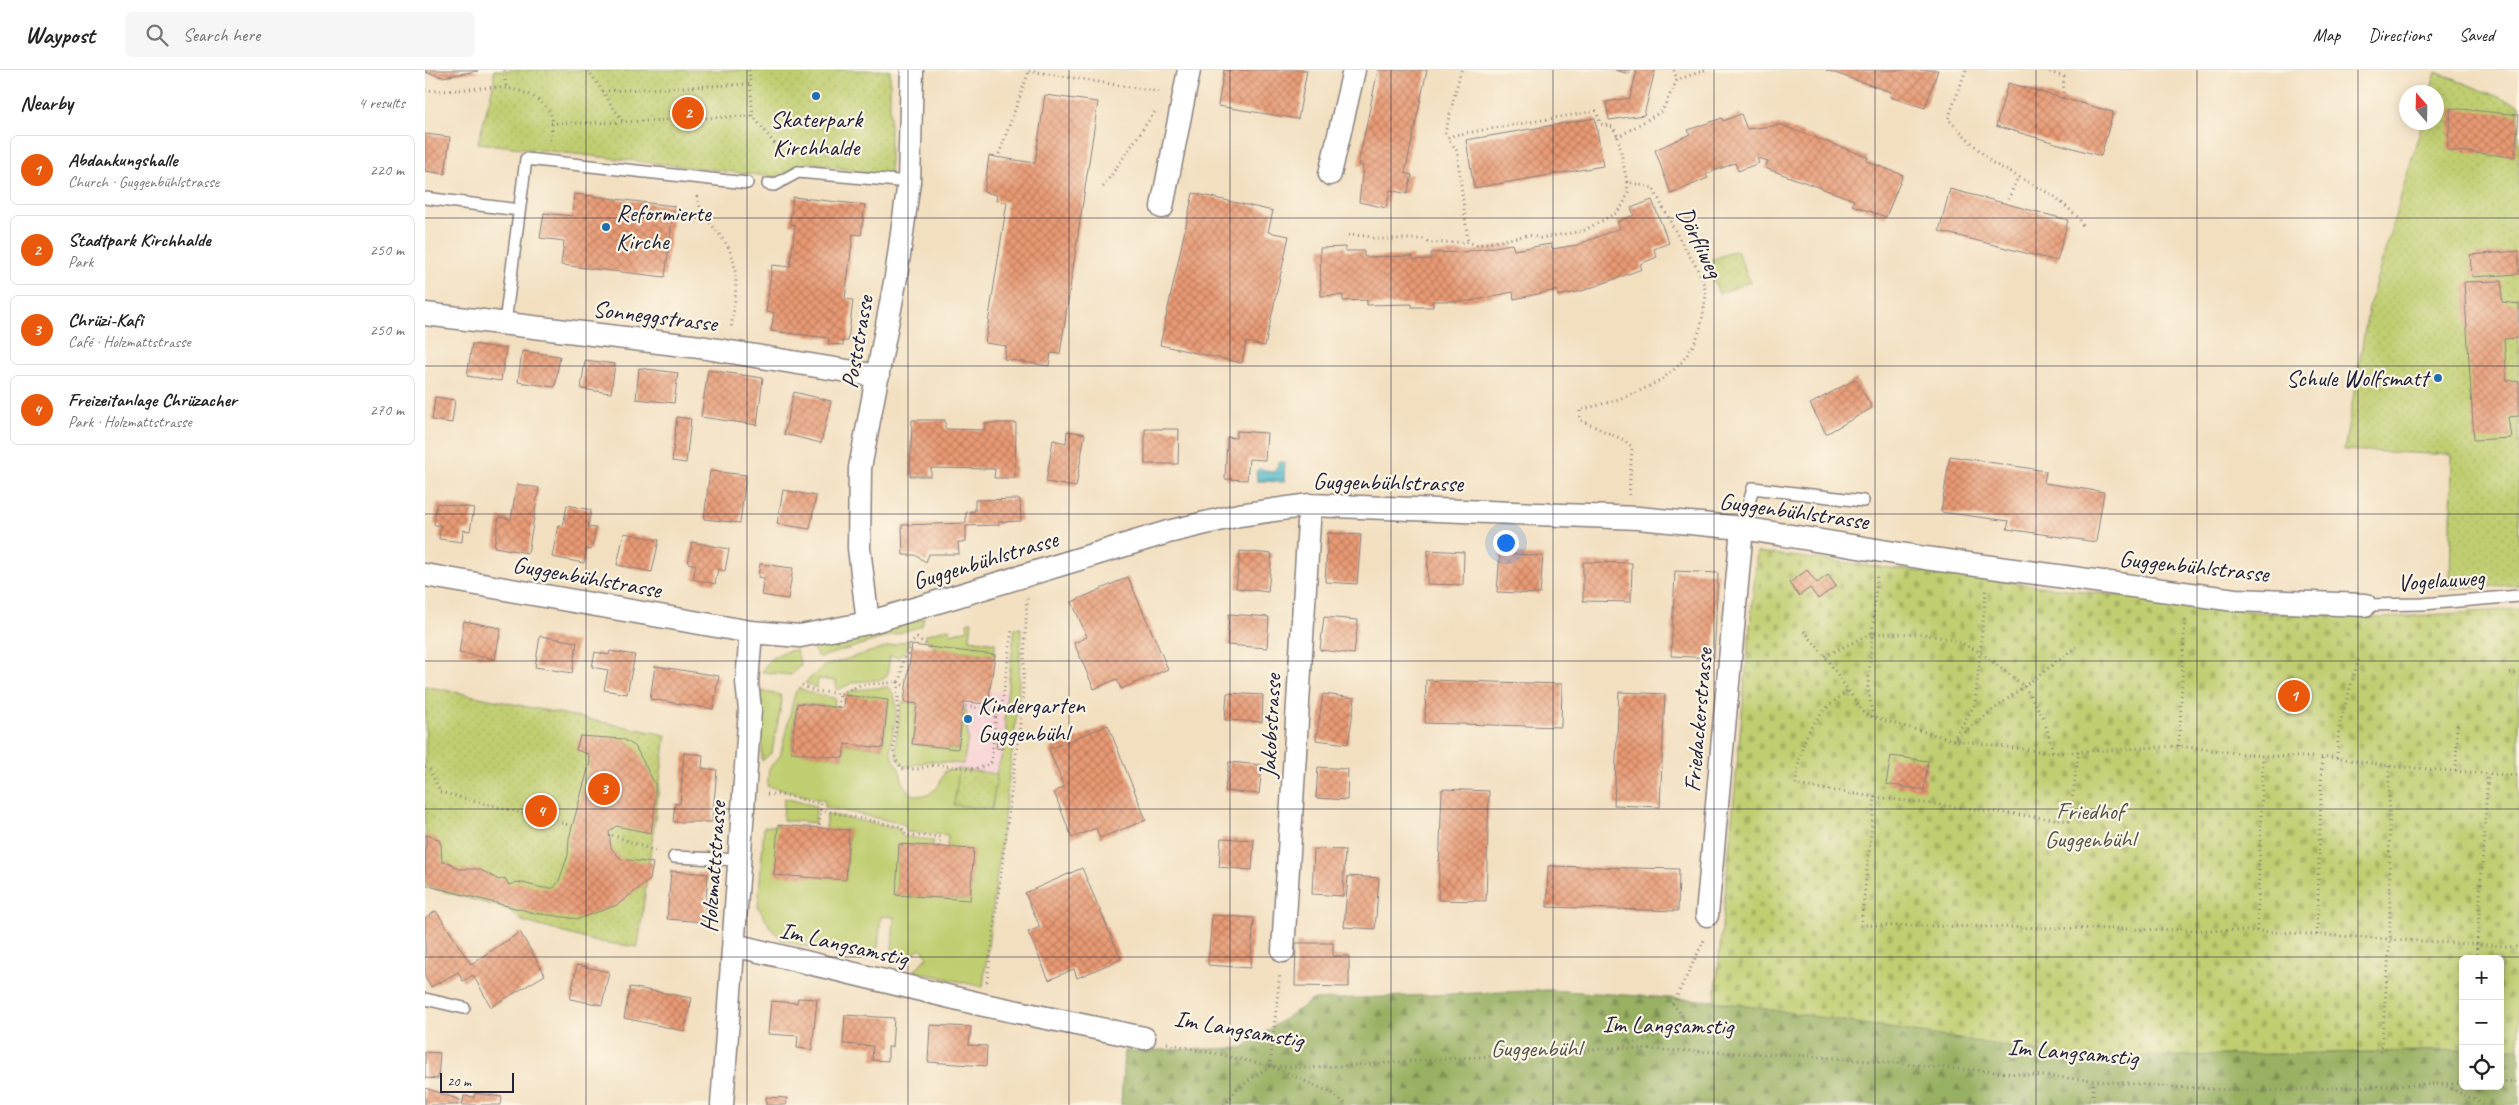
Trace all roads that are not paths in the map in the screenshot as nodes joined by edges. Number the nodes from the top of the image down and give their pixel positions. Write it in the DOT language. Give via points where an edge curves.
graph roads {
  1 [pos="912,70"];
  2 [pos="1189,70"];
  3 [pos="1354,70"];
  4 [pos="1330,174"];
  5 [pos="909,182"];
  6 [pos="747,183"];
  7 [pos="768,184"];
  8 [pos="425,198"];
  9 [pos="1162,207"];
  10 [pos="519,210"];
  11 [pos="425,314"];
  12 [pos="505,323"];
  13 [pos="878,376"];
  14 [pos="1863,501"];
  15 [pos="1310,505"];
  16 [pos="1742,528"];
  17 [pos="425,575"];
  18 [pos="2519,596"];
  19 [pos="2365,605"];
  20 [pos="868,623"];
  21 [pos="751,632"];
  22 [pos="674,857"];
  23 [pos="739,860"];
  24 [pos="1707,915"];
  25 [pos="734,945"];
  26 [pos="1283,951"];
  27 [pos="425,999"];
  28 [pos="464,1008"];
  29 [pos="1144,1038"];
  30 [pos="722,1105"];
  1 -- 5 [label="street, Poststrasse"];
  2 -- 9 [label="street"];
  3 -- 4 [label="street"];
  5 -- 7 [label="lane" via="798,172 774,185"];
  5 -- 13 [label="street, Poststrasse"];
  6 -- 10 [label="lane" via="526,159"];
  8 -- 10 [label="lane"];
  10 -- 12 [label="lane"];
  11 -- 12 [label="street, Sonneggstrasse"];
  12 -- 13 [label="street, Sonneggstrasse" via="728,352"];
  13 -- 20 [label="street, Poststrasse" via="860,468 859,548"];
  14 -- 16 [label="lane" via="1753,488"];
  15 -- 16 [label="street, Guggenbühlstrasse" via="1628,518"];
  15 -- 20 [label="street, Guggenbühlstrasse" via="1239,515 1168,532"];
  15 -- 26 [label="street, Jakobstrasse"];
  16 -- 19 [label="street, Guggenbühlstrasse" via="2186,594 2235,600"];
  16 -- 24 [label="street, Friedackerstrasse"];
  17 -- 21 [label="street, Guggenbühlstrasse"];
  18 -- 19 [label="lane, Vogelauweg"];
  20 -- 21 [label="street, Guggenbühlstrasse" via="800,636"];
  21 -- 23 [label="street, Holzmattstrasse"];
  22 -- 23 [label="lane"];
  23 -- 25 [label="street, Holzmattstrasse"];
  25 -- 29 [label="street, Im Langsamstig"];
  25 -- 30 [label="street, Holzmattstrasse"];
  27 -- 28 [label="lane"];
}
